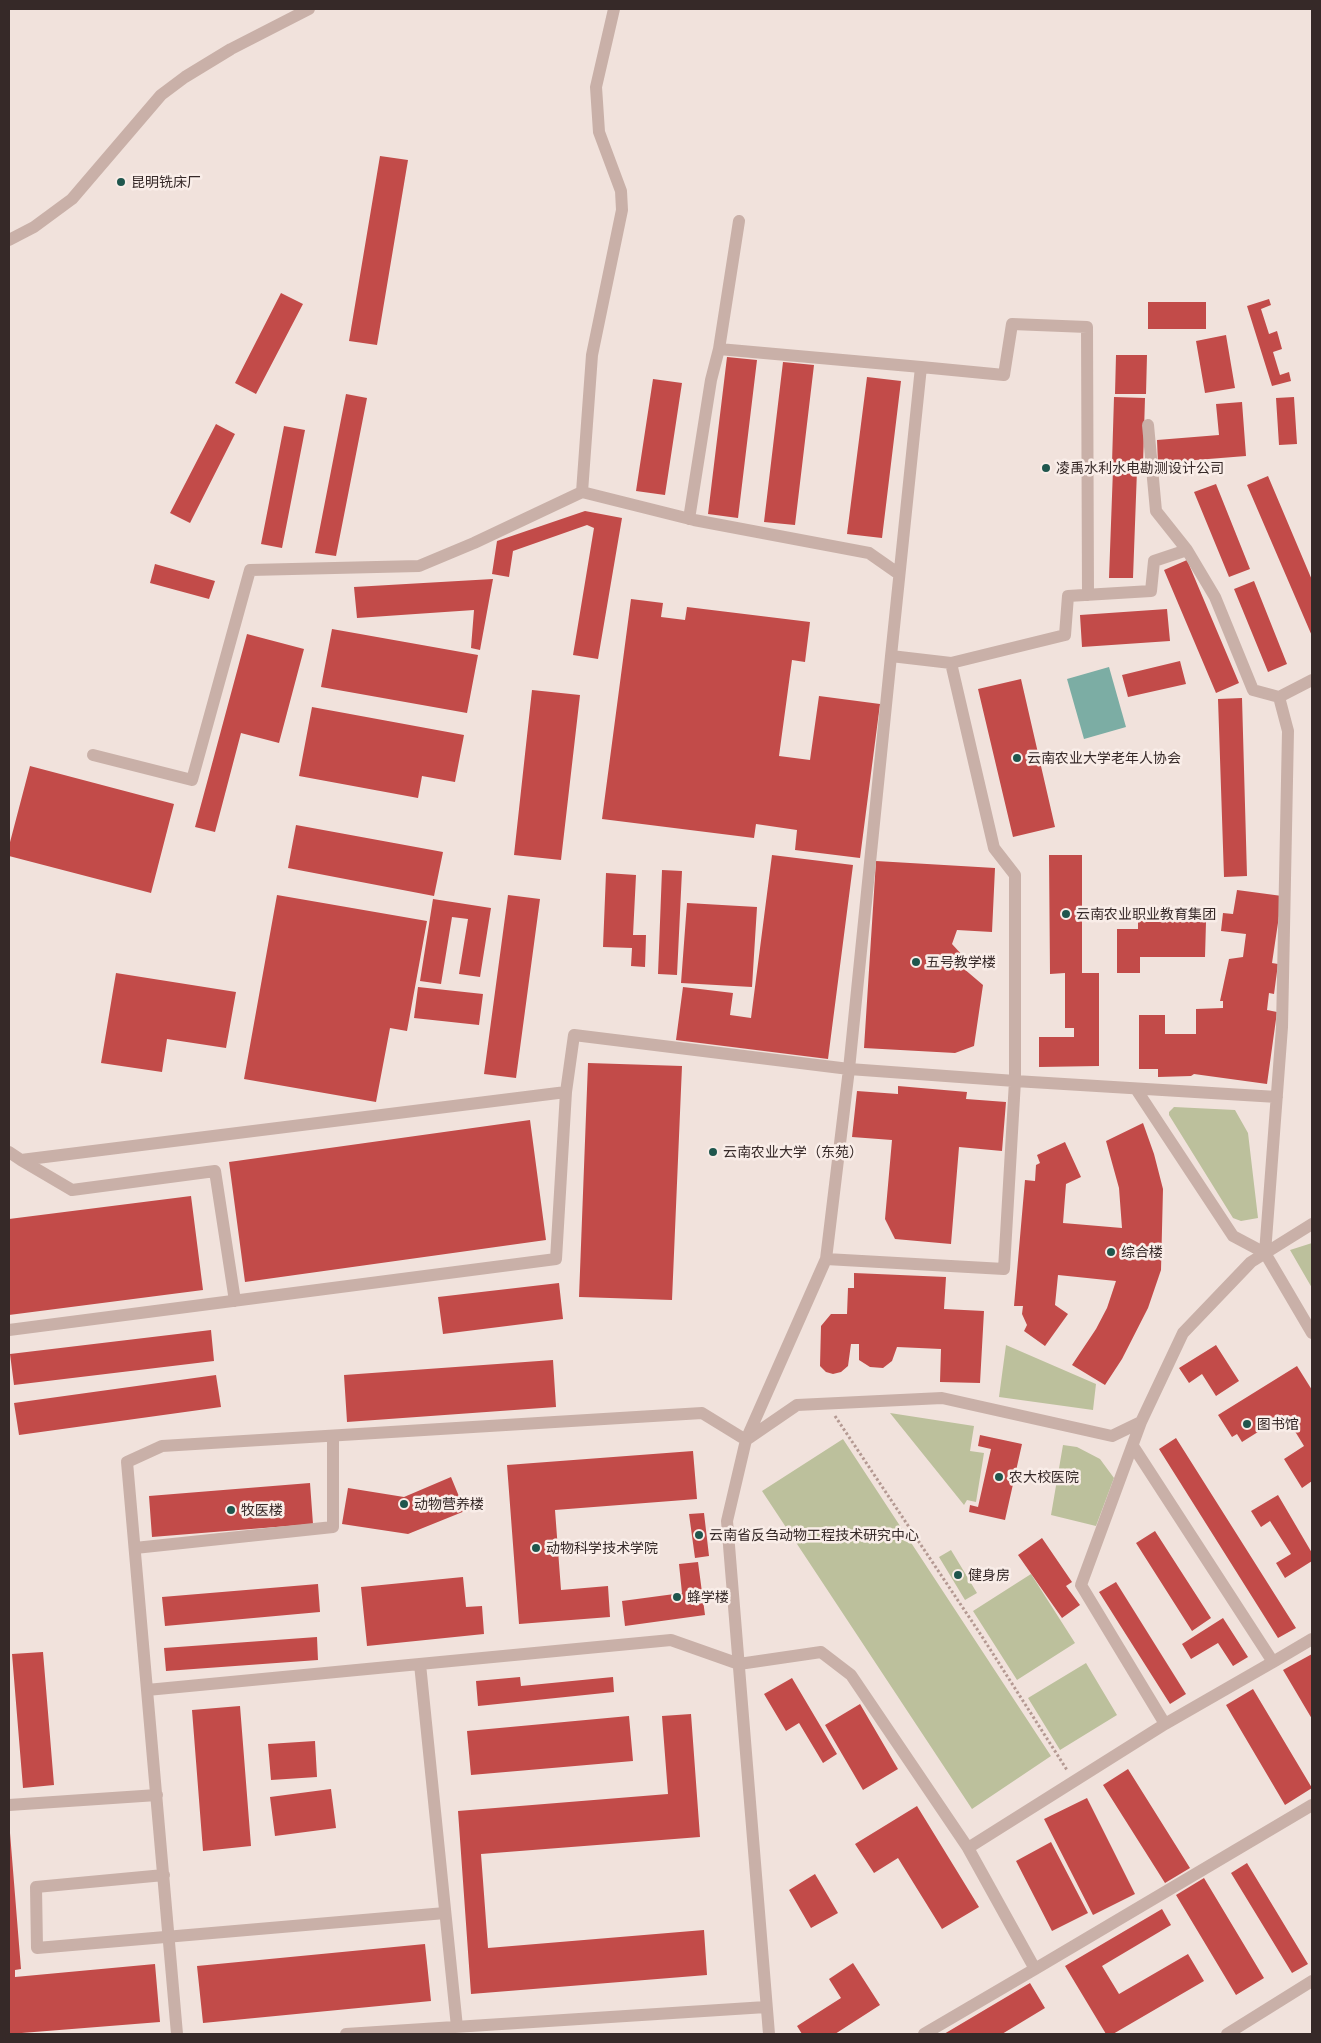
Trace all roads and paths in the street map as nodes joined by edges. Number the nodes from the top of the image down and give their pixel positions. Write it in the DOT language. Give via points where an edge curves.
graph roads {
  1 [pos="309,9"];
  2 [pos="614,9"];
  3 [pos="740,221"];
  4 [pos="9,240"];
  5 [pos="719,350"];
  6 [pos="921,367"];
  7 [pos="1148,425"];
  8 [pos="582,492"];
  9 [pos="689,519"];
  10 [pos="1188,550"];
  11 [pos="899,574"];
  12 [pos="1088,595"];
  13 [pos="891,656"];
  14 [pos="951,663"];
  15 [pos="1312,680"];
  16 [pos="1279,697"];
  17 [pos="93,755"];
  18 [pos="849,1068"];
  19 [pos="1015,1081"];
  20 [pos="1136,1090"];
  21 [pos="566,1092"];
  22 [pos="1277,1097"];
  23 [pos="9,1152"];
  24 [pos="21,1160"];
  25 [pos="1312,1224"];
  26 [pos="1265,1253"];
  27 [pos="826,1259"];
  28 [pos="235,1301"];
  29 [pos="9,1330"];
  30 [pos="1312,1332"];
  31 [pos="827,1403"];
  32 [pos="1141,1422"];
  33 [pos="333,1436"];
  34 [pos="746,1440"];
  35 [pos="1133,1446"];
  36 [pos="135,1548"];
  37 [pos="1312,1639"];
  38 [pos="1273,1662"];
  39 [pos="420,1664"];
  40 [pos="739,1664"];
  41 [pos="147,1690"];
  42 [pos="1165,1724"];
  43 [pos="1074,1781"];
  44 [pos="157,1795"];
  45 [pos="9,1805"];
  46 [pos="1312,1805"];
  47 [pos="968,1848"];
  48 [pos="164,1875"];
  49 [pos="445,1913"];
  50 [pos="170,1937"];
  51 [pos="1035,1969"];
  52 [pos="1312,1981"];
  53 [pos="766,2007"];
  54 [pos="457,2028"];
  55 [pos="177,2034"];
  56 [pos="346,2034"];
  57 [pos="768,2034"];
  58 [pos="924,2034"];
  59 [pos="1227,2034"];
  1 -- 4 [label="street" via="231,48 161,95 72,198 34,227"];
  2 -- 8 [label="street" via="596,87 599,132 621,191 622,210 592,355"];
  3 -- 5 [label="street"];
  5 -- 6 [label="street"];
  5 -- 9 [label="street" via="711,380"];
  6 -- 11 [label="street"];
  6 -- 12 [label="street" via="1004,375 1012,324 1087,327"];
  7 -- 10 [label="street" via="1156,511"];
  8 -- 9 [label="street"];
  8 -- 17 [label="street" via="419,566 250,570 192,780"];
  9 -- 11 [label="street" via="869,553"];
  10 -- 12 [label="street" via="1154,562 1151,591"];
  10 -- 16 [label="street" via="1215,597 1252,690"];
  11 -- 13 [label="street"];
  12 -- 14 [label="street" via="1068,596 1065,634"];
  13 -- 14 [label="street"];
  13 -- 18 [label="street"];
  14 -- 19 [label="street" via="994,848 1016,875"];
  15 -- 16 [label="street"];
  16 -- 22 [label="street" via="1288,730 1282,1027"];
  18 -- 19 [label="street"];
  18 -- 21 [label="street" via="574,1035"];
  18 -- 27 [label="street"];
  19 -- 20 [label="street"];
  19 -- 27 [label="street" via="1004,1269"];
  20 -- 22 [label="street"];
  20 -- 26 [label="street" via="1233,1236"];
  21 -- 24 [label="street"];
  21 -- 28 [label="street" via="556,1260"];
  22 -- 26 [label="street"];
  23 -- 24 [label="street"];
  24 -- 28 [label="street" via="72,1190 215,1171"];
  25 -- 26 [label="street"];
  26 -- 30 [label="street"];
  26 -- 32 [label="street" via="1251,1262 1183,1333"];
  27 -- 34 [label="street"];
  28 -- 29 [label="street"];
  31 -- 32 [label="street" via="942,1398 1112,1436"];
  31 -- 34 [label="street" via="798,1405"];
  31 -- 43 [label="path"];
  32 -- 35 [label="street"];
  33 -- 34 [label="street" via="702,1413"];
  33 -- 36 [label="street" via="333,1527"];
  33 -- 36 [label="street" via="162,1446 127,1462"];
  34 -- 40 [label="street" via="727,1521"];
  35 -- 38 [label="street"];
  35 -- 42 [label="street" via="1082,1585"];
  36 -- 41 [label="street"];
  37 -- 38 [label="street"];
  38 -- 42 [label="street"];
  39 -- 40 [label="street" via="670,1640"];
  39 -- 41 [label="street"];
  39 -- 49 [label="street"];
  40 -- 47 [label="street" via="822,1652 851,1675"];
  40 -- 53 [label="street"];
  41 -- 44 [label="street"];
  42 -- 43 [label="street"];
  43 -- 47 [label="street"];
  44 -- 45 [label="street"];
  44 -- 48 [label="street"];
  46 -- 51 [label="street"];
  47 -- 51 [label="street"];
  48 -- 50 [label="street"];
  48 -- 50 [label="street" via="36,1887 36,1948"];
  49 -- 50 [label="street"];
  49 -- 54 [label="street"];
  50 -- 55 [label="street"];
  51 -- 58 [label="street"];
  52 -- 59 [label="street"];
  53 -- 54 [label="street"];
  53 -- 57 [label="street"];
  54 -- 56 [label="street"];
}
